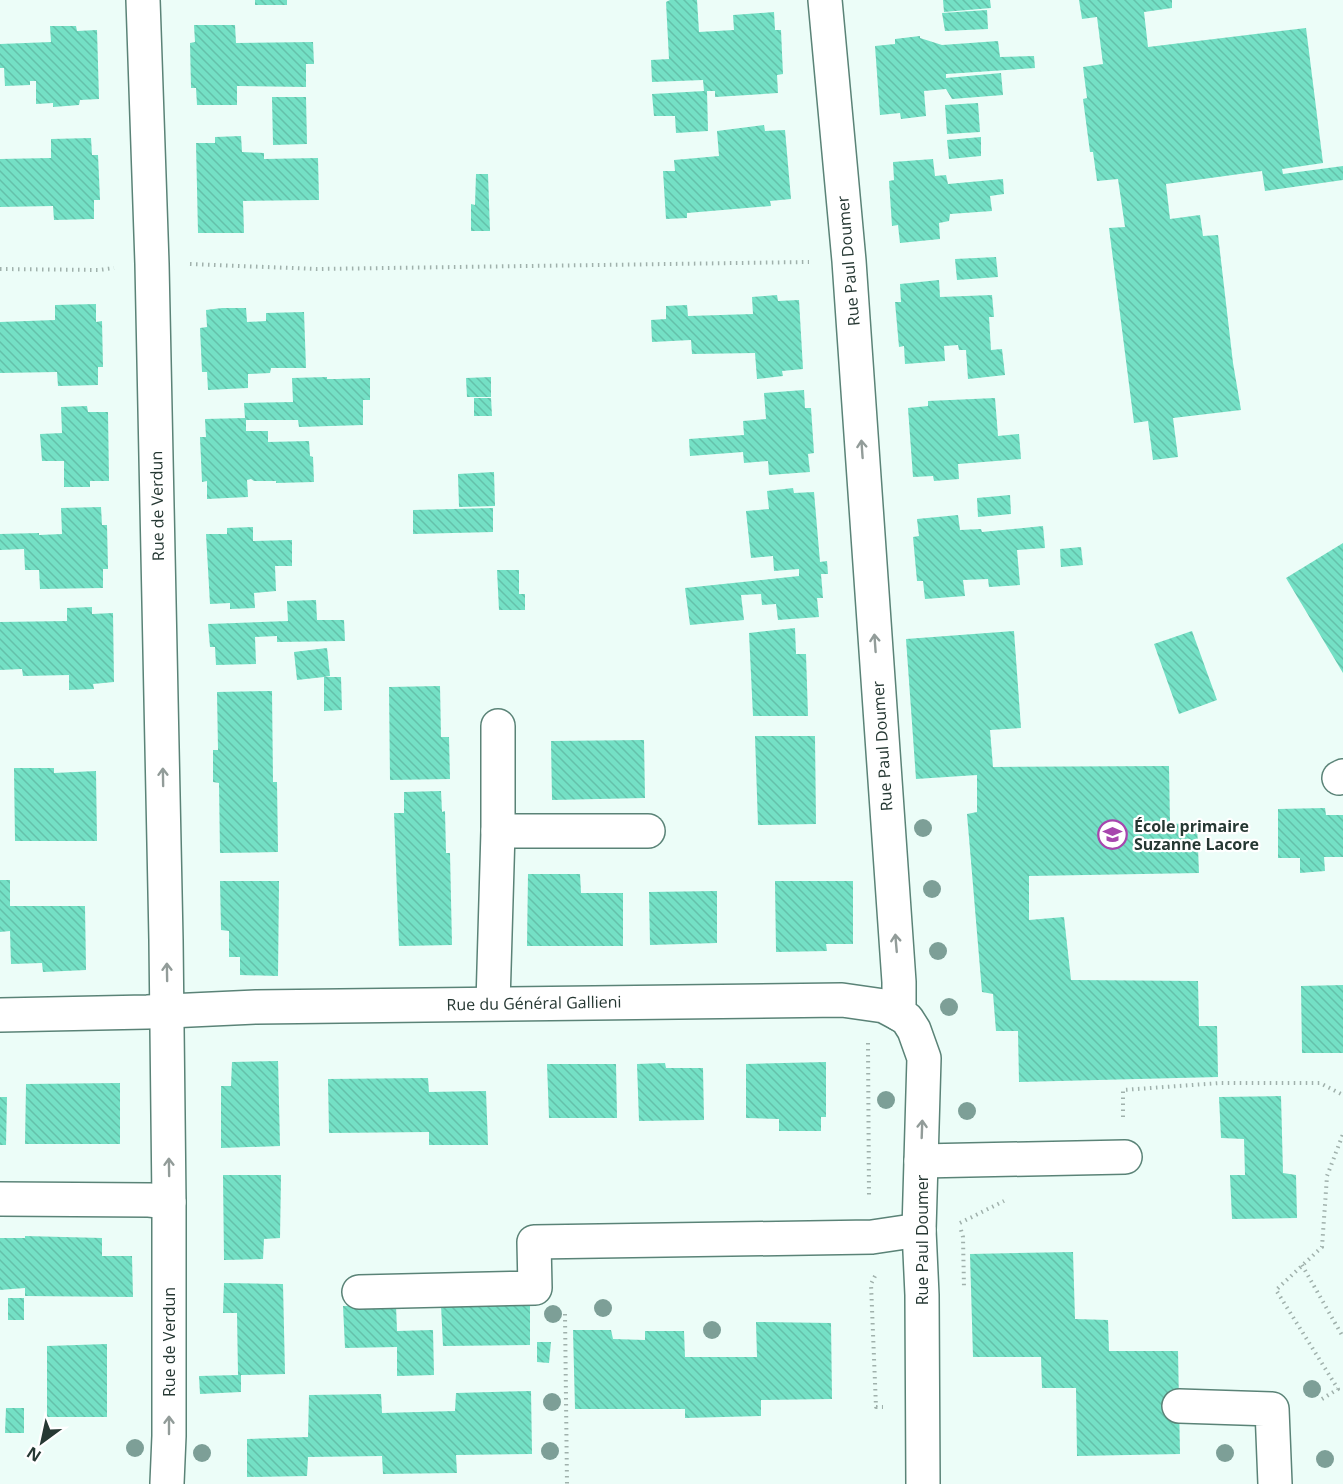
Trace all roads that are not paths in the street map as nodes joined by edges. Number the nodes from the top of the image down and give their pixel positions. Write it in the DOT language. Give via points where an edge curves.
graph roads {
  1 [pos="143,0"];
  2 [pos="825,0"];
  3 [pos="498,726"];
  4 [pos="498,831"];
  5 [pos="648,831"];
  6 [pos="493,1004"];
  7 [pos="167,1012"];
  8 [pos="899,1014"];
  9 [pos="0,1015"];
  10 [pos="1125,1156"];
  11 [pos="921,1161"];
  12 [pos="0,1199"];
  13 [pos="169,1202"];
  14 [pos="919,1230"];
  15 [pos="358,1292"];
  16 [pos="1179,1406"];
  17 [pos="170,1484"];
  18 [pos="923,1484"];
  19 [pos="1275,1484"];
  7 -- 1 [label="street, Rue de Verdun, one-way"];
  8 -- 2 [label="street, Rue Paul Doumer, one-way" via="849,261"];
  3 -- 4 [label="street"];
  4 -- 5 [label="street"];
  4 -- 6 [label="street"];
  6 -- 7 [label="street, Rue du Général Gallieni"];
  6 -- 8 [label="street, Rue du Général Gallieni" via="842,1000 884,1006"];
  7 -- 9 [label="street"];
  13 -- 7 [label="street, Rue de Verdun, one-way"];
  11 -- 8 [label="street, Rue Paul Doumer, one-way" via="924,1058 914,1030"];
  10 -- 11 [label="street"];
  11 -- 14 [label="street, Rue Paul Doumer"];
  12 -- 13 [label="street"];
  17 -- 13 [label="street, Rue de Verdun, one-way"];
  14 -- 15 [label="street" via="872,1237 534,1242 535,1287"];
  14 -- 18 [label="street, Rue Paul Doumer"];
  16 -- 19 [label="street" via="1272,1409"];
}
